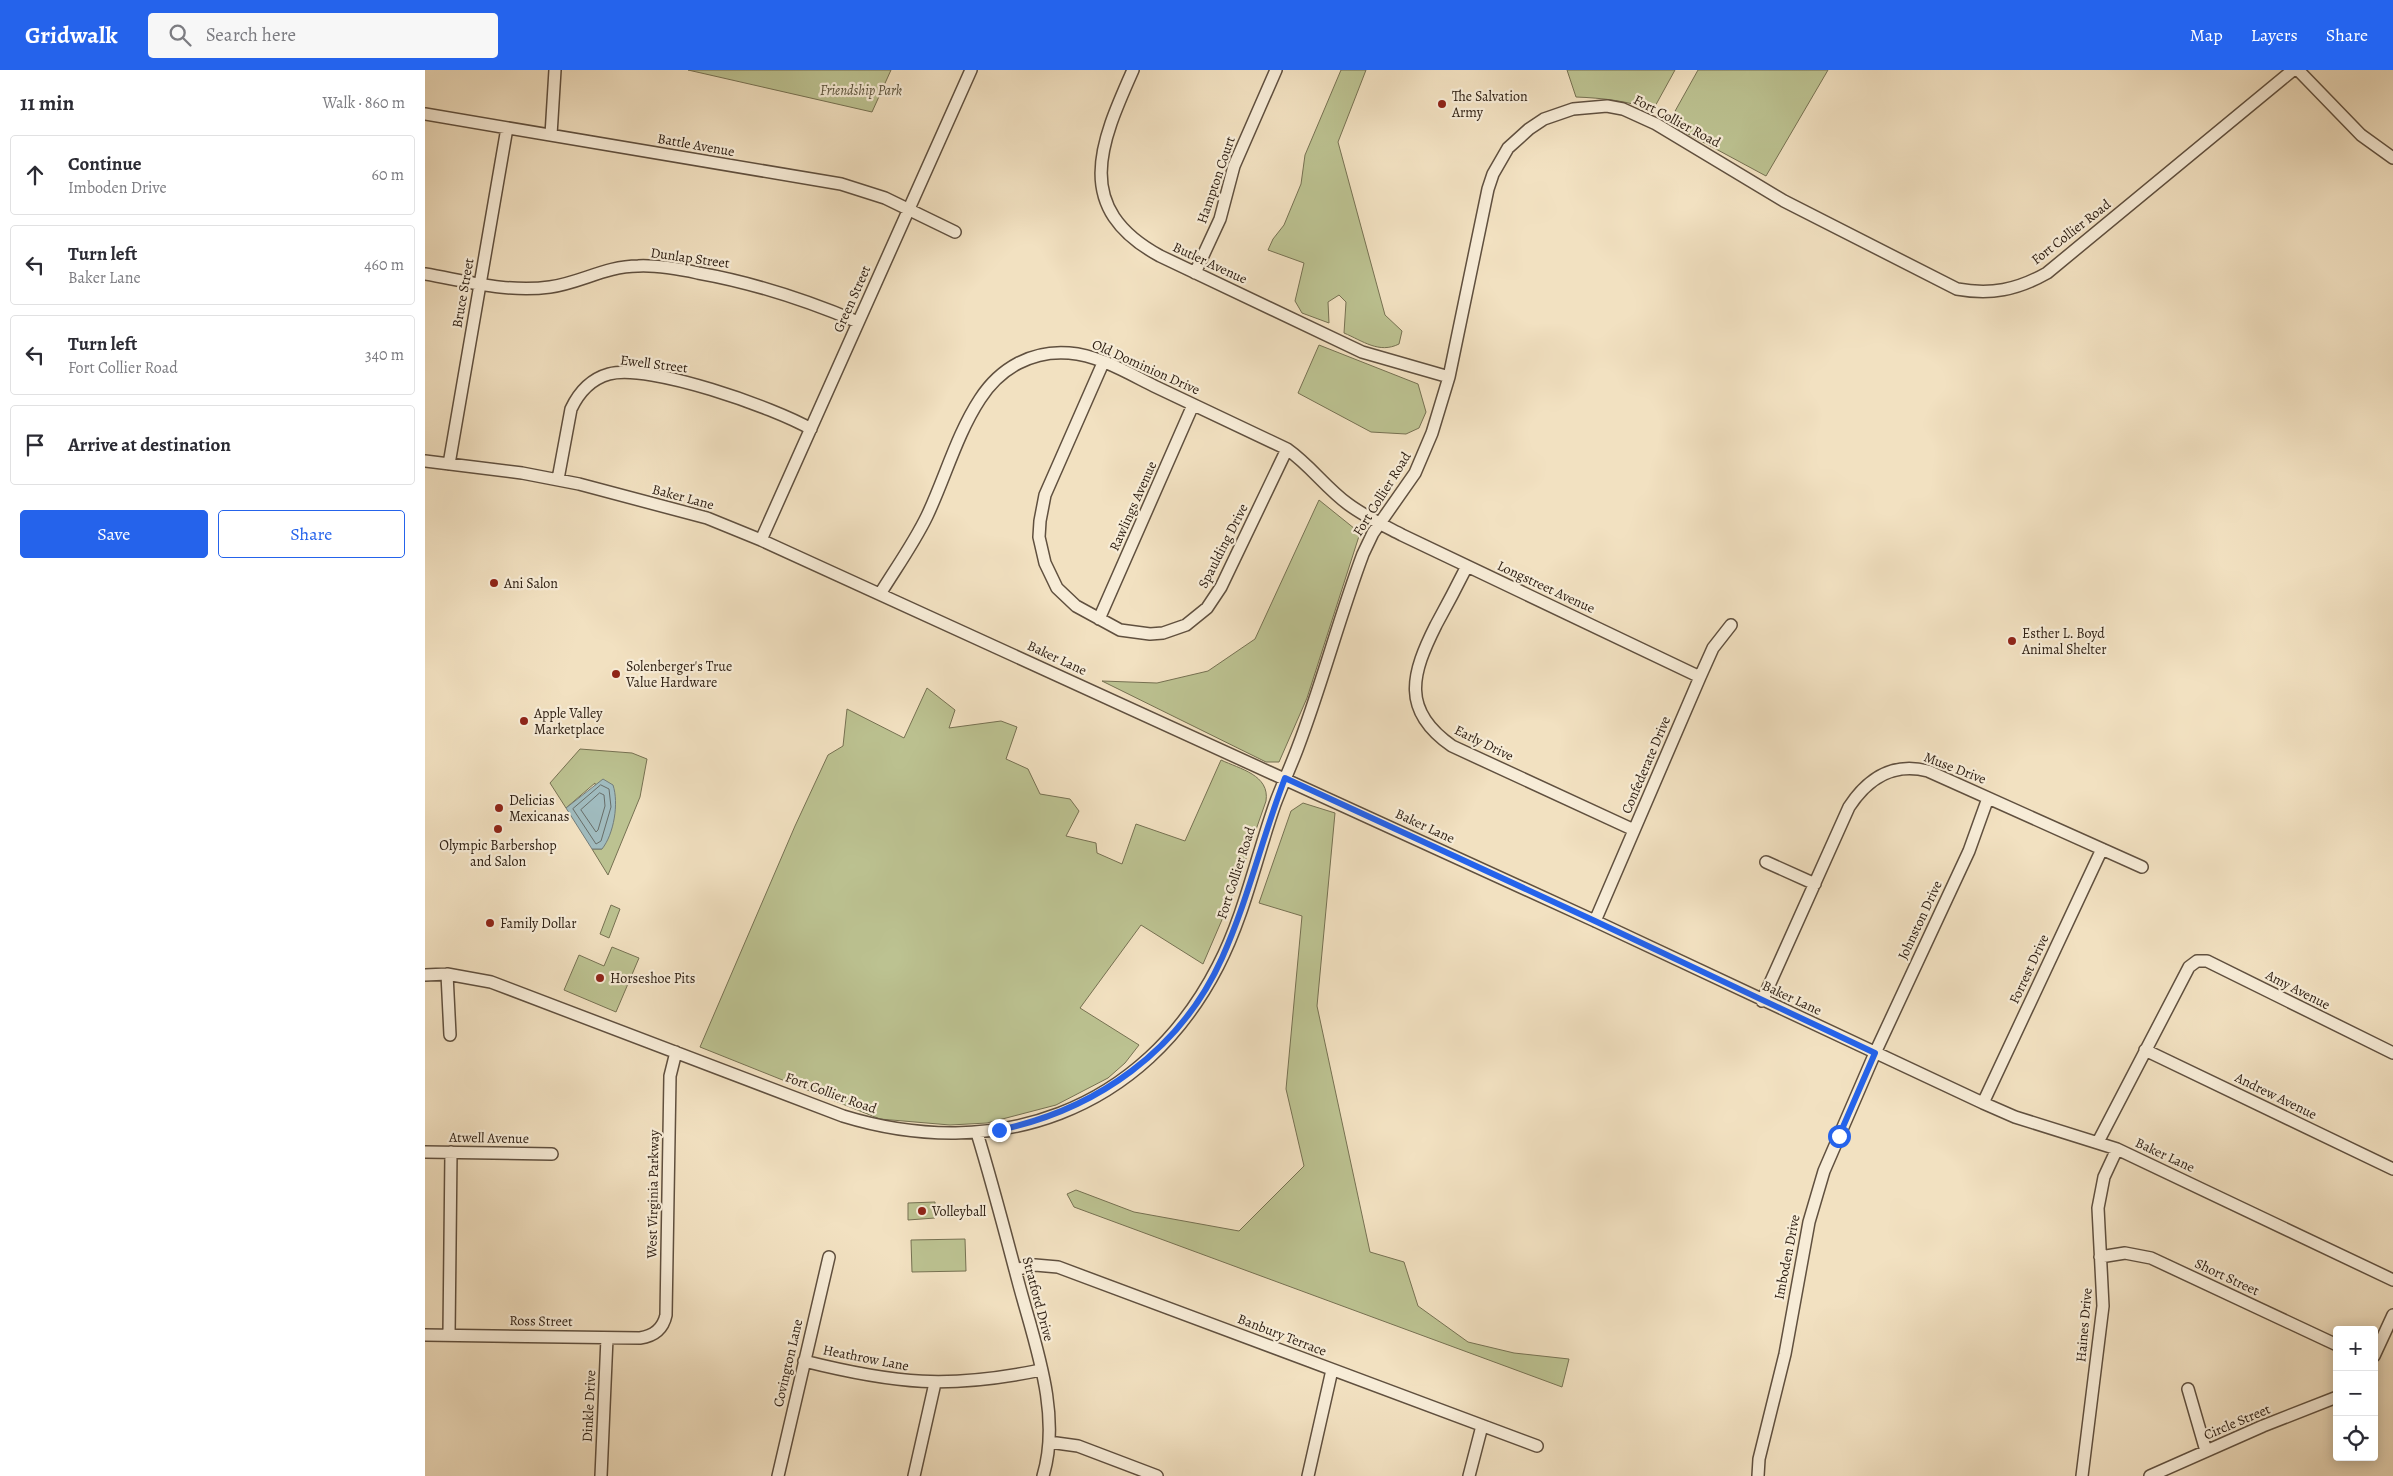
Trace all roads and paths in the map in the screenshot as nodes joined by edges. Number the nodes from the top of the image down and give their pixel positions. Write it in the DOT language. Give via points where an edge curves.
graph roads {
  1 [pos="555,70"];
  2 [pos="971,70"];
  3 [pos="1133,70"];
  4 [pos="1276,70"];
  5 [pos="2293,70"];
  6 [pos="2298,70"];
  7 [pos="425,114"];
  8 [pos="507,128"];
  9 [pos="551,135"];
  10 [pos="2393,158"];
  11 [pos="908,209"];
  12 [pos="955,232"];
  13 [pos="1195,273"];
  14 [pos="425,274"];
  15 [pos="481,283"];
  16 [pos="858,322"];
  17 [pos="1103,363"];
  18 [pos="1449,377"];
  19 [pos="1193,404"];
  20 [pos="811,430"];
  21 [pos="1287,449"];
  22 [pos="425,461"];
  23 [pos="449,464"];
  24 [pos="558,480"];
  25 [pos="1380,524"];
  26 [pos="761,540"];
  27 [pos="1467,566"];
  28 [pos="880,594"];
  29 [pos="1099,619"];
  30 [pos="1731,625"];
  31 [pos="1700,677"];
  32 [pos="1285,778"];
  33 [pos="1988,798"];
  34 [pos="1634,830"];
  35 [pos="2102,849"];
  36 [pos="1766,862"];
  37 [pos="2142,867"];
  38 [pos="1815,884"];
  39 [pos="1595,921"];
  40 [pos="447,974"];
  41 [pos="425,975"];
  42 [pos="1762,1000"];
  43 [pos="450,1035"];
  44 [pos="2145,1050"];
  45 [pos="676,1052"];
  46 [pos="1875,1053"];
  47 [pos="2393,1054"];
  48 [pos="1983,1103"];
  49 [pos="977,1133"];
  50 [pos="2098,1142"];
  51 [pos="2117,1149"];
  52 [pos="425,1152"];
  53 [pos="451,1152"];
  54 [pos="552,1154"];
  55 [pos="2393,1169"];
  56 [pos="829,1257"];
  57 [pos="2100,1257"];
  58 [pos="1015,1270"];
  59 [pos="2393,1280"];
  60 [pos="2393,1315"];
  61 [pos="656,1333"];
  62 [pos="425,1335"];
  63 [pos="449,1335"];
  64 [pos="607,1338"];
  65 [pos="2333,1343"];
  66 [pos="2378,1347"];
  67 [pos="804,1361"];
  68 [pos="1041,1370"];
  69 [pos="1332,1370"];
  70 [pos="935,1383"];
  71 [pos="2188,1389"];
  72 [pos="2333,1399"];
  73 [pos="1481,1426"];
  74 [pos="1049,1442"];
  75 [pos="1537,1446"];
  76 [pos="2206,1451"];
  77 [pos="601,1476"];
  78 [pos="778,1476"];
  79 [pos="914,1476"];
  80 [pos="1043,1476"];
  81 [pos="1157,1476"];
  82 [pos="1308,1476"];
  83 [pos="1469,1476"];
  84 [pos="1758,1476"];
  85 [pos="2082,1476"];
  86 [pos="2150,1476"];
  1 -- 9 [label="street"];
  2 -- 11 [label="street, Green Street"];
  3 -- 13 [label="street, Butler Avenue" via="1103,147 1101,177 1106,200 1111,214 1131,238 1144,248"];
  4 -- 13 [label="street, Hampton Court" via="1234,166 1220,219"];
  5 -- 18 [label="street, Fort Collier Road" via="2047,273 2016,288 1985,293 1957,289 1863,243 1635,114 1607,106 1559,113 1544,119 1519,137 1493,174 1479,222"];
  6 -- 10 [label="street" via="2361,134"];
  7 -- 8 [label="street, Battle Avenue"];
  8 -- 9 [label="street, Battle Avenue"];
  8 -- 15 [label="street, Bruce Street"];
  9 -- 11 [label="street, Battle Avenue" via="841,184"];
  11 -- 12 [label="street, Battle Avenue"];
  11 -- 16 [label="street, Green Street"];
  13 -- 18 [label="street, Butler Avenue" via="1362,352"];
  14 -- 15 [label="street, Dunlap Street"];
  15 -- 16 [label="street, Dunlap Street" via="544,288 605,270 656,266 742,280 813,303"];
  15 -- 23 [label="street, Bruce Street"];
  16 -- 20 [label="street, Green Street"];
  17 -- 19 [label="street, Old Dominion Drive"];
  17 -- 28 [label="street, Old Dominion Drive" via="1070,353 1041,354 1015,364 992,382 971,415 922,526"];
  17 -- 29 [label="street, Spaulding Drive" via="1045,495 1039,537 1045,564 1057,588 1076,606"];
  18 -- 25 [label="street, Fort Collier Road" via="1425,454"];
  19 -- 21 [label="street, Old Dominion Drive"];
  19 -- 29 [label="street, Rawlings Avenue"];
  20 -- 24 [label="street, Ewell Street" via="704,387 640,374 611,374 589,384 571,409"];
  20 -- 26 [label="street, Green Street"];
  21 -- 25 [label="street, Old Dominion Drive" via="1305,462 1347,504"];
  21 -- 29 [label="street, Spaulding Drive" via="1221,587 1198,616 1177,629 1150,634 1120,630"];
  22 -- 23 [label="street, Baker Lane"];
  23 -- 24 [label="street, Baker Lane"];
  24 -- 26 [label="street, Baker Lane" via="707,518"];
  25 -- 27 [label="street, Longstreet Avenue"];
  25 -- 32 [label="street, Fort Collier Road" via="1356,572"];
  26 -- 28 [label="street, Baker Lane"];
  27 -- 31 [label="street, Longstreet Avenue"];
  27 -- 34 [label="street, Early Drive" via="1417,667 1415,694 1425,720 1453,746"];
  28 -- 32 [label="street, Baker Lane"];
  30 -- 31 [label="street, Confederate Drive" via="1713,648"];
  31 -- 34 [label="street, Confederate Drive"];
  32 -- 39 [label="street, Baker Lane"];
  32 -- 49 [label="street, Fort Collier Road" via="1221,959 1201,996 1180,1025 1131,1073 1085,1102 1033,1122"];
  33 -- 35 [label="street, Muse Drive"];
  33 -- 38 [label="street, Muse Drive" via="1917,768 1883,774 1866,786 1849,808"];
  33 -- 46 [label="street, Johnston Drive" via="1969,851"];
  34 -- 39 [label="street, Confederate Drive"];
  35 -- 37 [label="street, Muse Drive"];
  35 -- 48 [label="street, Forrest Drive"];
  36 -- 38 [label="street"];
  38 -- 42 [label="street, Muse Drive"];
  39 -- 42 [label="street, Baker Lane"];
  40 -- 41 [label="street, Fort Collier Road"];
  40 -- 43 [label="street"];
  40 -- 45 [label="street, Fort Collier Road" via="491,982"];
  42 -- 46 [label="street, Baker Lane"];
  44 -- 47 [label="street, Amy Avenue" via="2189,967 2197,961 2207,961"];
  44 -- 50 [label="street"];
  44 -- 55 [label="street, Andrew Avenue"];
  45 -- 49 [label="street, Fort Collier Road" via="870,1124 915,1133"];
  45 -- 61 [label="street, West Virginia Parkway" via="669,1076 666,1315"];
  46 -- 48 [label="street, Baker Lane"];
  46 -- 84 [label="street, Imboden Drive" via="1816,1196"];
  48 -- 50 [label="street, Baker Lane" via="2015,1117"];
  49 -- 58 [label="street, Stratford Drive"];
  50 -- 51 [label="street, Baker Lane"];
  51 -- 57 [label="street, Haines Drive" via="2100,1192"];
  51 -- 59 [label="street, Baker Lane"];
  52 -- 53 [label="street, Atwell Avenue"];
  53 -- 54 [label="street, Atwell Avenue"];
  53 -- 63 [label="street"];
  56 -- 67 [label="street, Covington Lane"];
  57 -- 65 [label="street, Short Street" via="2125,1253 2151,1258"];
  57 -- 85 [label="street, Haines Drive" via="2103,1306"];
  58 -- 68 [label="street, Stratford Drive"];
  58 -- 69 [label="street, Banbury Terrace" via="1035,1265 1059,1267"];
  60 -- 66 [label="street"];
  61 -- 64 [label="street, Ross Street" via="640,1338"];
  62 -- 63 [label="street, Ross Street"];
  63 -- 64 [label="street, Ross Street"];
  64 -- 77 [label="street, Dinkle Drive"];
  67 -- 70 [label="street, Heathrow Lane" via="879,1378"];
  67 -- 78 [label="street, Covington Lane"];
  68 -- 70 [label="street, Heathrow Lane" via="985,1380"];
  68 -- 74 [label="street, Stratford Drive" via="1047,1397"];
  69 -- 73 [label="street, Banbury Terrace"];
  69 -- 82 [label="street"];
  70 -- 79 [label="street"];
  71 -- 76 [label="street"];
  72 -- 76 [label="street, Circle Street"];
  73 -- 75 [label="street, Banbury Terrace"];
  73 -- 83 [label="street"];
  74 -- 80 [label="street, Stratford Drive"];
  74 -- 81 [label="street" via="1078,1446"];
  76 -- 86 [label="street, Circle Street"];
}
